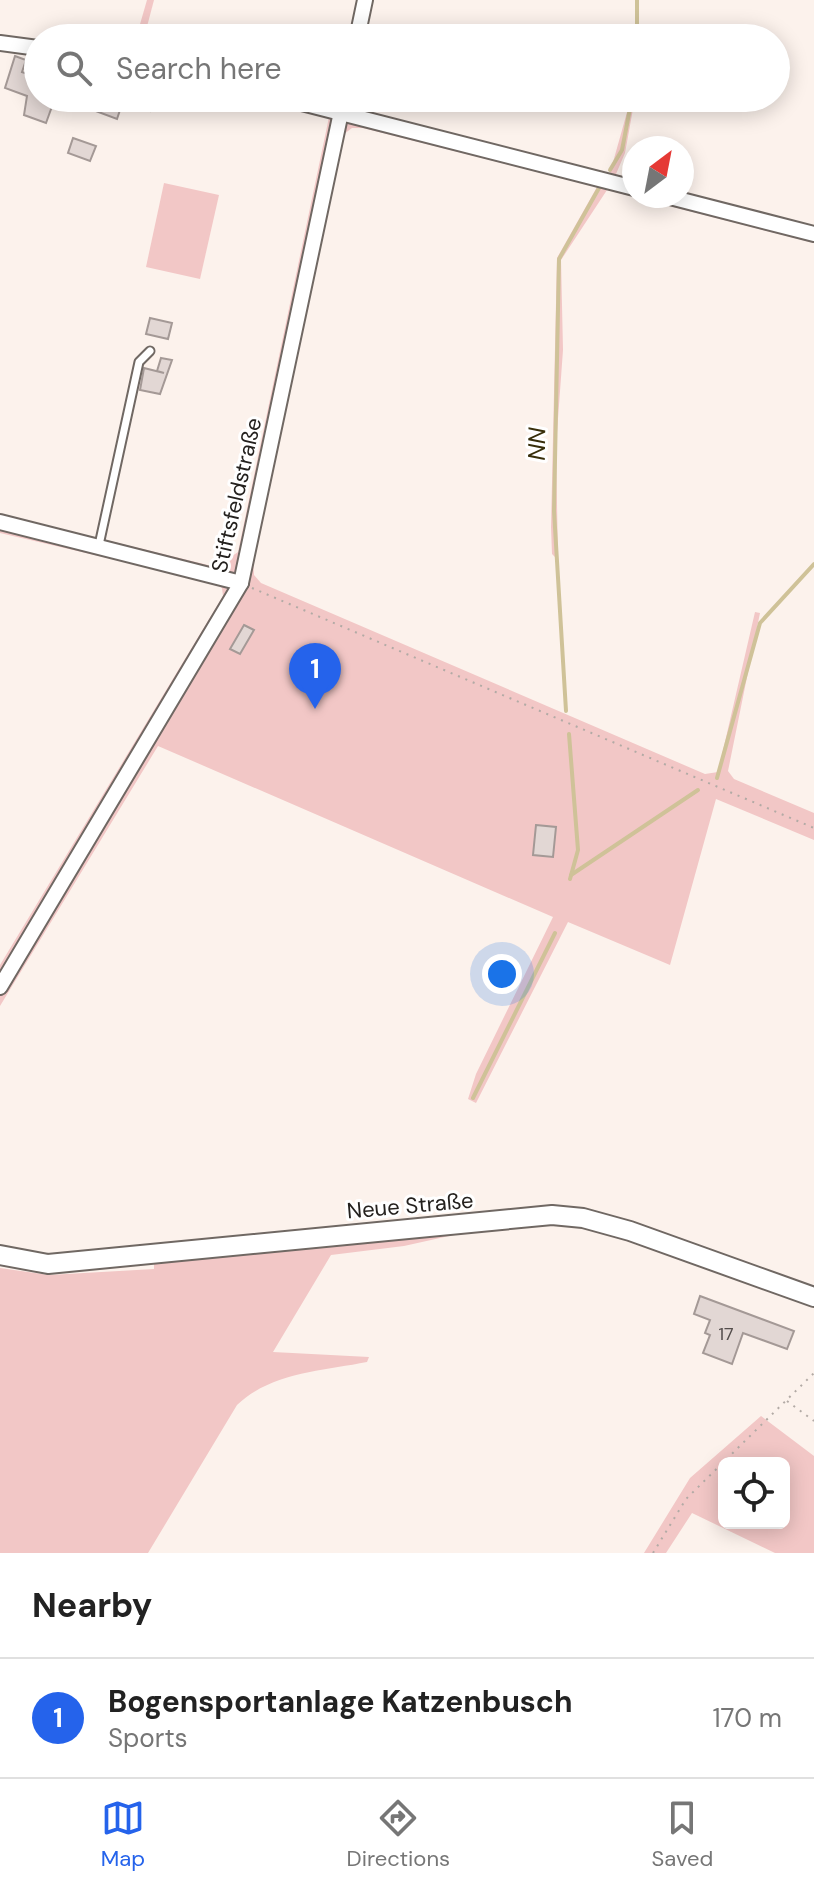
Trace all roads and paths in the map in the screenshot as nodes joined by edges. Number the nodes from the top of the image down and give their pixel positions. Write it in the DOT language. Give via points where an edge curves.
graph roads {
  1 [pos="365,0"];
  2 [pos="360,24"];
  3 [pos="0,43"];
  4 [pos="24,46"];
  5 [pos="341,112"];
  6 [pos="367,112"];
  7 [pos="622,185"];
  8 [pos="694,203"];
  9 [pos="814,234"];
  10 [pos="150,351"];
  11 [pos="0,522"];
  12 [pos="99,545"];
  13 [pos="241,583"];
  14 [pos="814,828"];
  15 [pos="0,987"];
  16 [pos="0,1255"];
  17 [pos="814,1297"];
  18 [pos="814,1373"];
  19 [pos="786,1400"];
  20 [pos="814,1421"];
  21 [pos="653,1553"];
  1 -- 2 [label="street"];
  3 -- 4 [label="street"];
  5 -- 13 [label="street, Stiftsfeldstraße"];
  6 -- 7 [label="street"];
  8 -- 9 [label="street"];
  10 -- 12 [label="lane" via="139,362"];
  11 -- 12 [label="street"];
  12 -- 13 [label="street"];
  13 -- 14 [label="path"];
  13 -- 15 [label="street, Stiftsfeldstraße"];
  16 -- 17 [label="street, Neue Straße" via="48,1264 552,1215 630,1231"];
  18 -- 19 [label="path"];
  19 -- 20 [label="path"];
  19 -- 21 [label="path" via="686,1499"];
}
